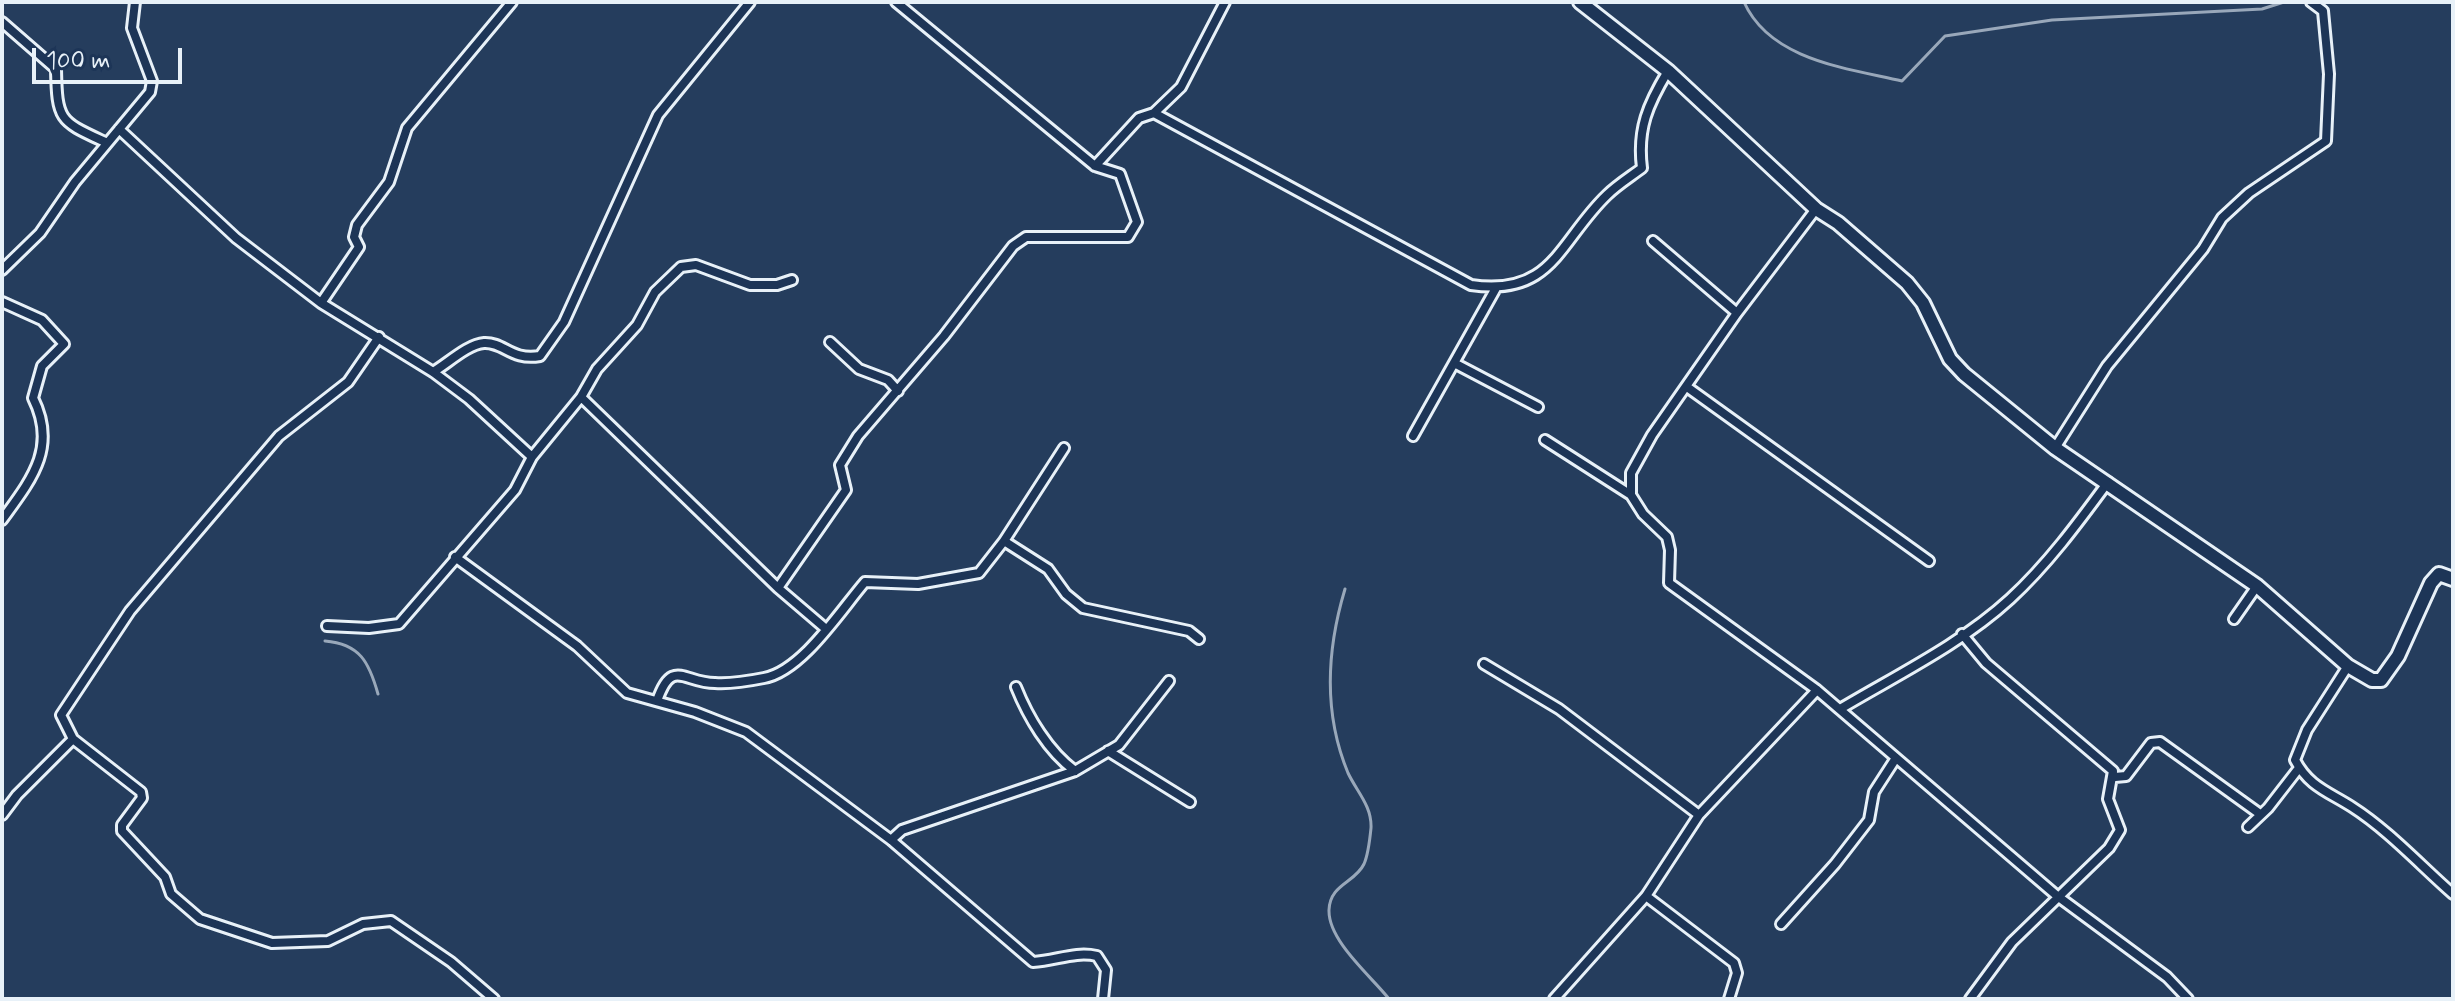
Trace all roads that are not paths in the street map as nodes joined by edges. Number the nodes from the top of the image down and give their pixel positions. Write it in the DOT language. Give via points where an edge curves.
graph roads {
  1 [pos="135,2"];
  2 [pos="512,2"];
  3 [pos="750,2"];
  4 [pos="896,2"];
  5 [pos="1225,2"];
  6 [pos="1580,2"];
  7 [pos="2311,2"];
  8 [pos="2,22"];
  9 [pos="1668,71"];
  10 [pos="1154,113"];
  11 [pos="119,129"];
  12 [pos="107,143"];
  13 [pos="1095,166"];
  14 [pos="1816,209"];
  15 [pos="1653,241"];
  16 [pos="2,270"];
  17 [pos="792,280"];
  18 [pos="1496,288"];
  19 [pos="2,302"];
  20 [pos="321,303"];
  21 [pos="1737,313"];
  22 [pos="379,337"];
  23 [pos="830,342"];
  24 [pos="1456,364"];
  25 [pos="433,372"];
  26 [pos="1687,387"];
  27 [pos="898,391"];
  28 [pos="581,397"];
  29 [pos="1538,407"];
  30 [pos="1413,436"];
  31 [pos="1545,440"];
  32 [pos="1064,448"];
  33 [pos="2055,448"];
  34 [pos="532,457"];
  35 [pos="2108,482"];
  36 [pos="1631,495"];
  37 [pos="2,520"];
  38 [pos="1004,541"];
  39 [pos="455,557"];
  40 [pos="1929,561"];
  41 [pos="2453,579"];
  42 [pos="2257,586"];
  43 [pos="778,588"];
  44 [pos="2234,619"];
  45 [pos="327,626"];
  46 [pos="826,629"];
  47 [pos="1962,634"];
  48 [pos="1199,639"];
  49 [pos="1484,664"];
  50 [pos="2348,666"];
  51 [pos="1169,681"];
  52 [pos="1016,687"];
  53 [pos="1817,690"];
  54 [pos="657,701"];
  55 [pos="1840,709"];
  56 [pos="73,739"];
  57 [pos="1108,751"];
  58 [pos="1896,758"];
  59 [pos="2299,768"];
  60 [pos="1075,771"];
  61 [pos="2115,777"];
  62 [pos="1190,802"];
  63 [pos="2260,814"];
  64 [pos="2,815"];
  65 [pos="1699,815"];
  66 [pos="2248,827"];
  67 [pos="891,840"];
  68 [pos="2453,894"];
  69 [pos="2056,895"];
  70 [pos="1646,896"];
  71 [pos="1781,924"];
  72 [pos="494,999"];
  73 [pos="1103,999"];
  74 [pos="1554,999"];
  75 [pos="1729,999"];
  76 [pos="1970,999"];
  77 [pos="2188,999"];
  1 -- 11 [label="street" via="132,28 152,81 150,92"];
  2 -- 20 [label="street" via="407,128 389,182 357,225 354,237 359,247"];
  3 -- 25 [label="street" via="658,115 564,322 540,356 522,359 480,343"];
  4 -- 13 [label="street"];
  5 -- 10 [label="street" via="1181,87"];
  6 -- 9 [label="street"];
  7 -- 33 [label="street" via="2323,11 2329,74 2326,141 2249,193 2222,218 2203,249 2107,366"];
  8 -- 12 [label="street" via="56,69 57,107 73,127"];
  9 -- 14 [label="street"];
  9 -- 18 [label="street" via="1647,105 1642,168 1607,195 1546,271"];
  10 -- 13 [label="street" via="1139,118"];
  10 -- 18 [label="street" via="1471,285"];
  11 -- 12 [label="street"];
  11 -- 20 [label="street" via="236,238"];
  12 -- 16 [label="street" via="40,233"];
  13 -- 27 [label="street" via="1120,174 1137,222 1128,237 1026,237 1013,246"];
  14 -- 21 [label="street"];
  14 -- 33 [label="street" via="1907,283 1923,303 1950,359"];
  15 -- 21 [label="street"];
  17 -- 28 [label="street" via="750,285 696,265 681,267 655,292 637,325 597,369"];
  18 -- 24 [label="street"];
  19 -- 37 [label="street" via="42,320 64,344 42,366 33,398 44,420 44,445 32,479"];
  20 -- 22 [label="street"];
  21 -- 26 [label="street"];
  22 -- 25 [label="street"];
  22 -- 56 [label="street" via="348,382 279,436 130,611 61,715"];
  23 -- 27 [label="street" via="859,369 888,380"];
  24 -- 29 [label="street"];
  24 -- 30 [label="street"];
  25 -- 34 [label="street"];
  26 -- 36 [label="street" via="1631,473"];
  26 -- 40 [label="street"];
  27 -- 43 [label="street" via="840,465 846,490"];
  28 -- 34 [label="street"];
  28 -- 43 [label="street"];
  31 -- 36 [label="street"];
  32 -- 38 [label="street"];
  33 -- 35 [label="street"];
  34 -- 39 [label="street" via="515,490"];
  35 -- 42 [label="street"];
  35 -- 47 [label="street" via="2063,542 2009,600"];
  36 -- 53 [label="street" via="1667,537 1669,583"];
  38 -- 46 [label="street" via="979,573 918,584 865,582"];
  38 -- 48 [label="street" via="1048,569 1083,608 1189,631"];
  39 -- 45 [label="street" via="399,624"];
  39 -- 54 [label="street" via="577,646 627,693"];
  41 -- 50 [label="street" via="2439,574 2431,583 2398,656 2381,680"];
  42 -- 44 [label="street"];
  42 -- 50 [label="street"];
  43 -- 46 [label="street"];
  46 -- 54 [label="street" via="816,646 768,678 712,684 680,674 671,676"];
  47 -- 55 [label="street"];
  47 -- 61 [label="street" via="1986,663 2096,753"];
  49 -- 65 [label="street" via="1559,709"];
  50 -- 59 [label="street" via="2307,730 2295,760"];
  51 -- 57 [label="street" via="1119,745"];
  52 -- 60 [label="street" via="1027,713"];
  53 -- 55 [label="street"];
  53 -- 65 [label="street"];
  54 -- 67 [label="street" via="746,732"];
  55 -- 58 [label="street"];
  56 -- 64 [label="street"];
  56 -- 72 [label="street" via="141,792 122,831 165,877 171,894 200,919 272,943 328,941 363,924 391,921"];
  57 -- 60 [label="street"];
  57 -- 62 [label="street"];
  58 -- 69 [label="street"];
  58 -- 71 [label="street" via="1874,792 1869,820"];
  59 -- 63 [label="street"];
  59 -- 68 [label="street" via="2318,790 2353,807"];
  60 -- 67 [label="street" via="902,830"];
  61 -- 63 [label="street" via="2126,776 2151,743 2160,742"];
  61 -- 69 [label="street" via="2108,799 2120,830 2109,848"];
  63 -- 66 [label="street"];
  65 -- 70 [label="street"];
  67 -- 73 [label="street" via="1033,962 1079,952 1097,956 1106,970"];
  69 -- 76 [label="street"];
  69 -- 77 [label="street" via="2167,977"];
  70 -- 74 [label="street"];
  70 -- 75 [label="street" via="1734,963 1737,973"];
}
